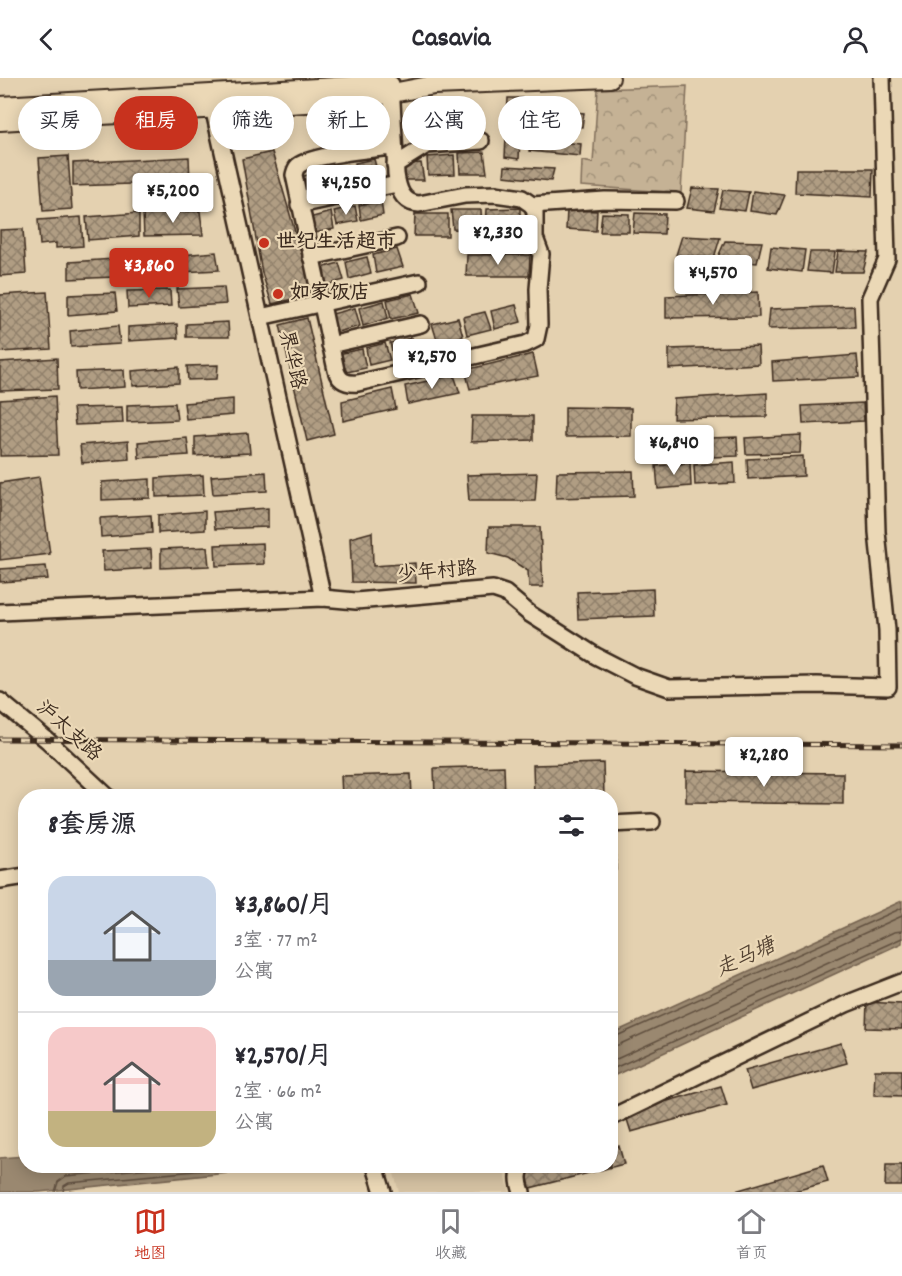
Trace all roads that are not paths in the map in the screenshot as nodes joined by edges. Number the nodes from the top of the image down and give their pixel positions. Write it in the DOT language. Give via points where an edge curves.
graph roads {
  1 [pos="437,78"];
  2 [pos="610,78"];
  3 [pos="882,78"];
  4 [pos="271,84"];
  5 [pos="391,89"];
  6 [pos="232,96"];
  7 [pos="294,101"];
  8 [pos="210,102"];
  9 [pos="210,102"];
  10 [pos="0,106"];
  11 [pos="0,121"];
  12 [pos="393,147"];
  13 [pos="223,150"];
  14 [pos="420,150"];
  15 [pos="394,165"];
  16 [pos="398,184"];
  17 [pos="676,201"];
  18 [pos="299,205"];
  19 [pos="532,205"];
  20 [pos="397,238"];
  21 [pos="536,242"];
  22 [pos="484,244"];
  23 [pos="311,257"];
  24 [pos="419,282"];
  25 [pos="321,304"];
  26 [pos="260,317"];
  27 [pos="421,324"];
  28 [pos="330,345"];
  29 [pos="323,598"];
  30 [pos="0,612"];
  31 [pos="0,701"];
  32 [pos="100,789"];
  33 [pos="652,822"];
  34 [pos="618,824"];
  35 [pos="18,877"];
  36 [pos="0,880"];
  37 [pos="902,982"];
  38 [pos="618,1114"];
  39 [pos="377,1173"];
  40 [pos="520,1173"];
  41 [pos="382,1192"];
  42 [pos="522,1192"];
  1 -- 5 [label="main road"];
  2 -- 5 [label="main road"];
  3 -- 29 [label="street, 少年村路" via="887,258 870,298 877,532 887,630 888,687 660,686 596,656 530,614 505,593 493,589 356,602"];
  4 -- 5 [label="main road"];
  4 -- 6 [label="main road"];
  5 -- 7 [label="main road" via="356,100"];
  5 -- 12 [label="street"];
  8 -- 10 [label="main road"];
  9 -- 11 [label="main road"];
  12 -- 15 [label="street"];
  12 -- 18 [label="street" via="356,151 299,166 294,179"];
  13 -- 26 [label="street, 界华路"];
  14 -- 15 [label="street"];
  15 -- 16 [label="street"];
  16 -- 18 [label="street"];
  16 -- 19 [label="street" via="404,197 416,204 495,194 522,198"];
  17 -- 19 [label="street"];
  18 -- 23 [label="street"];
  19 -- 21 [label="street"];
  20 -- 23 [label="street"];
  21 -- 22 [label="street"];
  21 -- 28 [label="street" via="541,257 539,325 534,341 354,383 338,377"];
  23 -- 25 [label="street"];
  24 -- 25 [label="street"];
  25 -- 26 [label="street"];
  25 -- 28 [label="street"];
  26 -- 29 [label="street, 界华路"];
  27 -- 28 [label="street"];
  29 -- 30 [label="street, 少年村路"];
  31 -- 32 [label="street, 沪太支路"];
  33 -- 34 [label="street"];
  35 -- 36 [label="street"];
  37 -- 38 [label="street" via="846,1004"];
  39 -- 41 [label="street"];
  40 -- 42 [label="street"];
}
